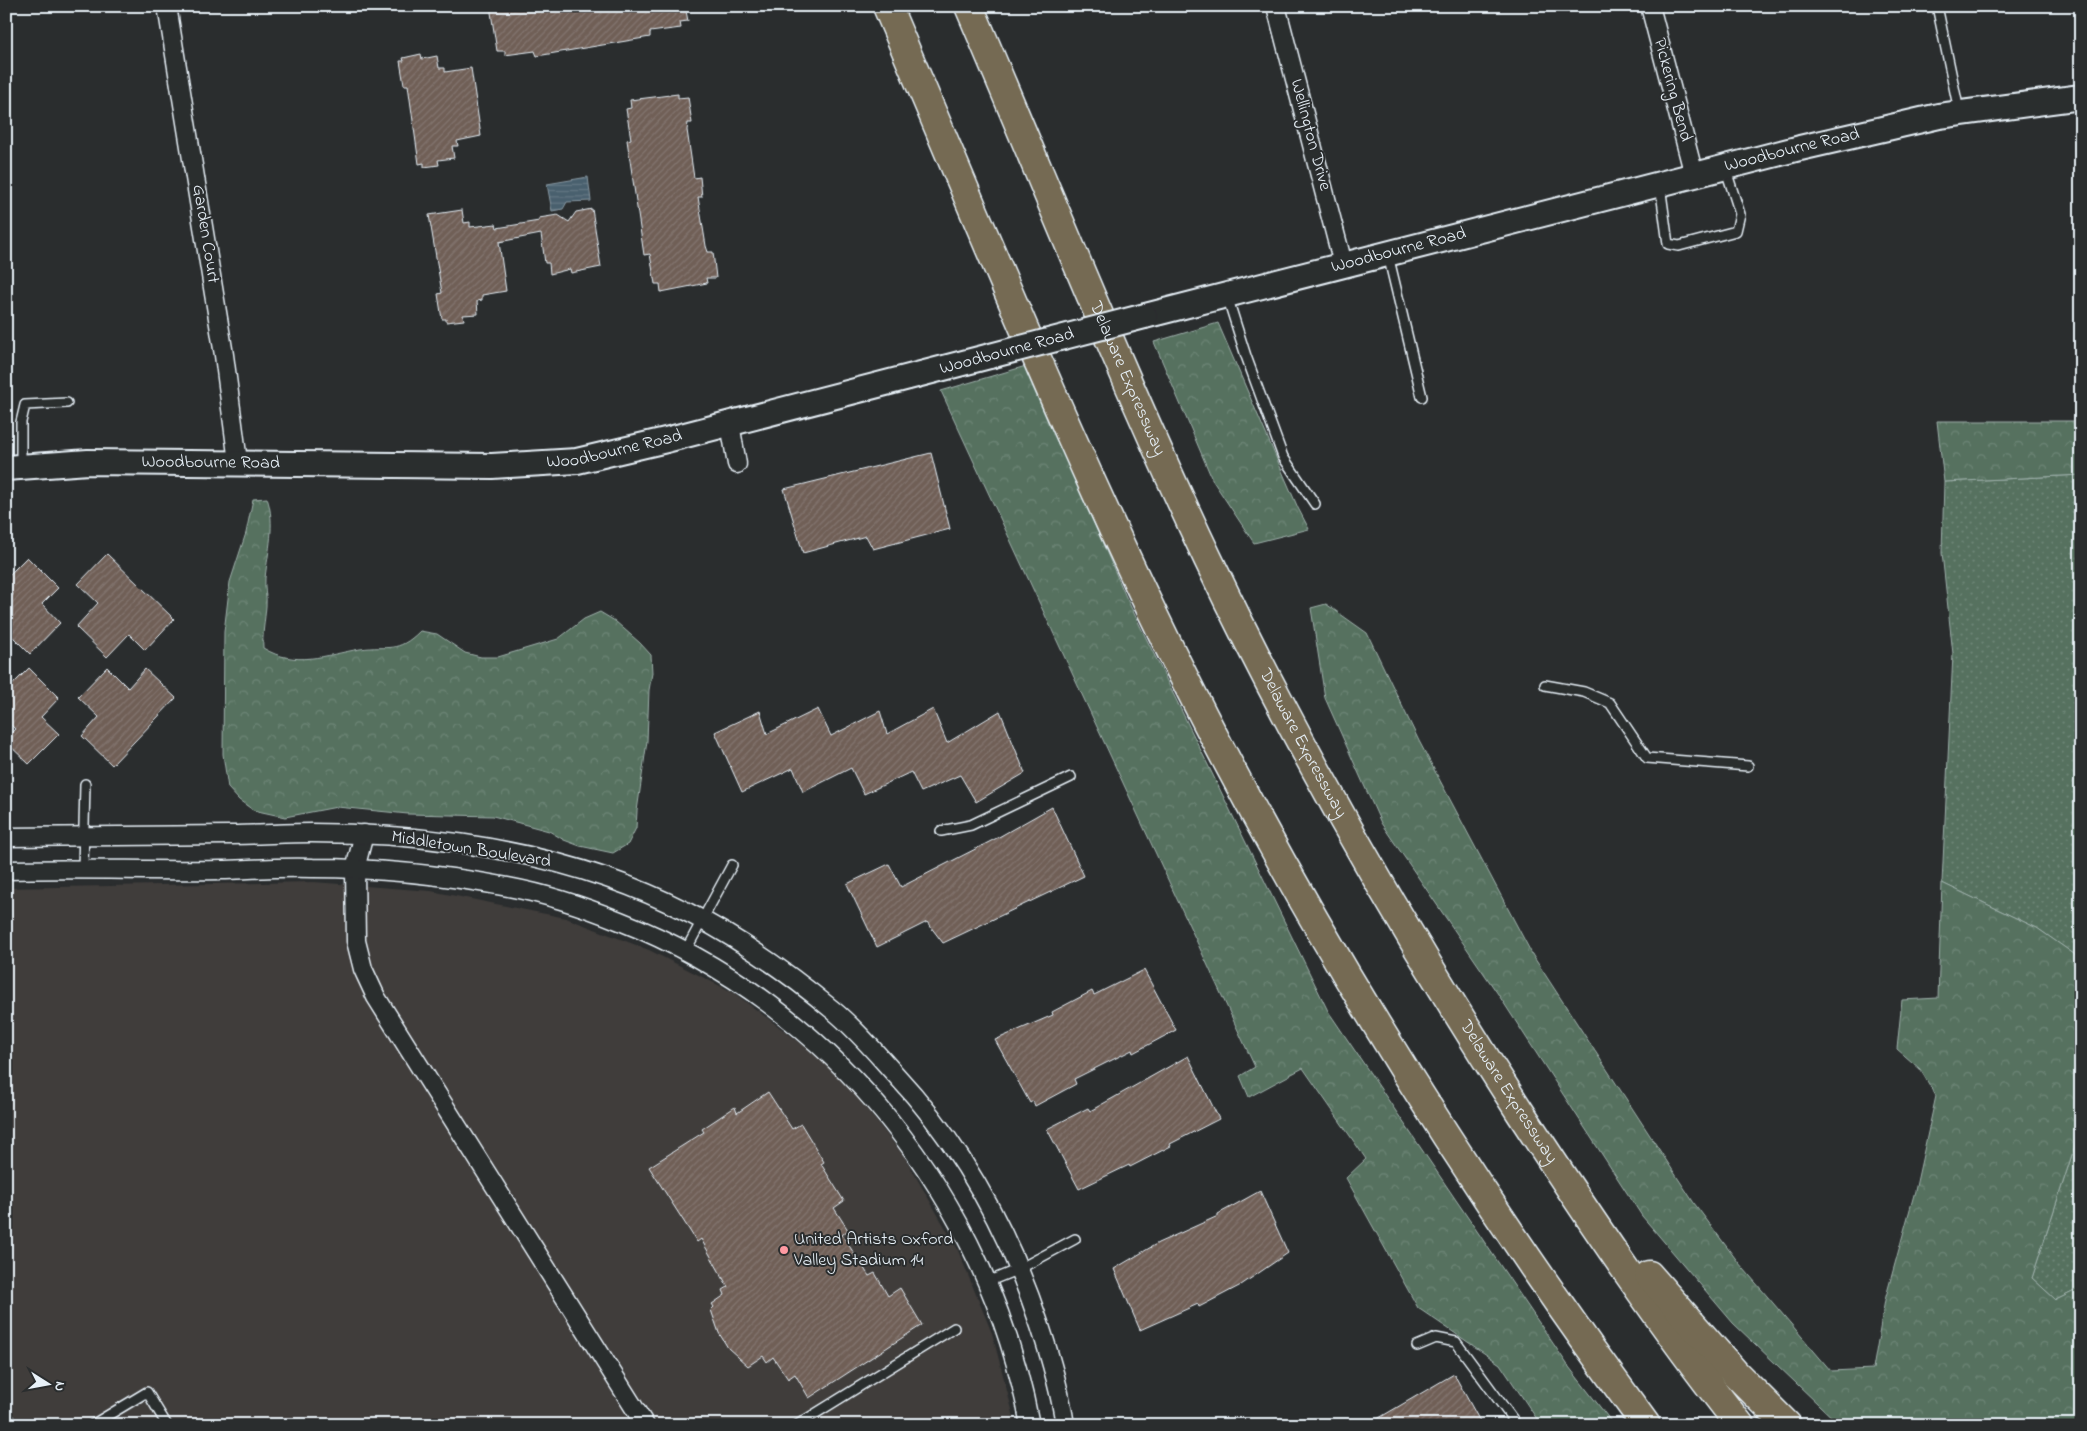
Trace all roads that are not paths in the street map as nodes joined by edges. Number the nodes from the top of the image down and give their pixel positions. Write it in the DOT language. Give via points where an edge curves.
graph roads {
  1 [pos="167,6"];
  2 [pos="887,6"];
  3 [pos="969,6"];
  4 [pos="1276,6"];
  5 [pos="1650,6"];
  6 [pos="1938,6"];
  7 [pos="2081,97"];
  8 [pos="1960,113"];
  9 [pos="1725,167"];
  10 [pos="1694,175"];
  11 [pos="1660,183"];
  12 [pos="1388,253"];
  13 [pos="1344,264"];
  14 [pos="1227,295"];
  15 [pos="1422,397"];
  16 [pos="67,403"];
  17 [pos="730,424"];
  18 [pos="238,462"];
  19 [pos="737,464"];
  20 [pos="14,467"];
  21 [pos="1315,504"];
  22 [pos="1545,685"];
  23 [pos="1748,766"];
  24 [pos="1071,777"];
  25 [pos="85,784"];
  26 [pos="941,831"];
  27 [pos="364,834"];
  28 [pos="84,836"];
  29 [pos="6,837"];
  30 [pos="732,865"];
  31 [pos="83,868"];
  32 [pos="355,869"];
  33 [pos="6,870"];
  34 [pos="703,921"];
  35 [pos="686,950"];
  36 [pos="1553,1162"];
  37 [pos="1075,1238"];
  38 [pos="1019,1269"];
  39 [pos="987,1282"];
  40 [pos="954,1328"];
  41 [pos="1417,1346"];
  42 [pos="6,1415"];
  43 [pos="14,1425"];
  44 [pos="92,1425"];
  45 [pos="167,1425"];
  46 [pos="645,1425"];
  47 [pos="797,1425"];
  48 [pos="1030,1425"];
  49 [pos="1065,1425"];
  50 [pos="1517,1425"];
  51 [pos="1646,1425"];
  52 [pos="1740,1425"];
  53 [pos="1787,1425"];
  1 -- 18 [label="street, Garden Court" via="224,354"];
  2 -- 51 [label="highway" via="1069,432 1204,717 1274,846 1423,1102 1590,1350"];
  3 -- 36 [label="highway, Delaware Expressway" via="1162,460 1251,644 1330,796 1397,915"];
  4 -- 13 [label="street, Wellington Drive"];
  5 -- 10 [label="street, Pickering Bend"];
  6 -- 8 [label="lane"];
  7 -- 8 [label="main road, Woodbourne Road"];
  8 -- 9 [label="main road, Woodbourne Road"];
  9 -- 10 [label="main road, Woodbourne Road"];
  9 -- 11 [label="lane" via="1740,214 1736,231 1679,246 1668,244"];
  10 -- 11 [label="main road, Woodbourne Road"];
  11 -- 12 [label="main road, Woodbourne Road"];
  12 -- 13 [label="main road, Woodbourne Road"];
  12 -- 15 [label="lane"];
  13 -- 14 [label="main road, Woodbourne Road"];
  14 -- 17 [label="main road, Woodbourne Road, bridge"];
  14 -- 21 [label="lane" via="1283,456"];
  16 -- 20 [label="lane" via="25,405"];
  17 -- 18 [label="main road, Woodbourne Road" via="577,462 492,466"];
  17 -- 19 [label="street"];
  18 -- 20 [label="main road, Woodbourne Road" via="88,462"];
  22 -- 23 [label="lane" via="1584,692 1610,703 1647,758"];
  24 -- 26 [label="lane" via="971,825"];
  25 -- 28 [label="lane"];
  27 -- 28 [label="street, Middletown Boulevard"];
  27 -- 32 [label="street"];
  27 -- 34 [label="street, Middletown Boulevard" via="522,854 572,866 610,878"];
  28 -- 29 [label="street, Middletown Boulevard"];
  28 -- 31 [label="lane"];
  30 -- 34 [label="lane"];
  31 -- 32 [label="street, Middletown Boulevard"];
  31 -- 33 [label="street, Middletown Boulevard"];
  32 -- 35 [label="street, Middletown Boulevard" via="418,873 554,897 646,931"];
  32 -- 46 [label="street" via="356,942 376,997"];
  34 -- 35 [label="lane"];
  34 -- 38 [label="street, Middletown Boulevard" via="772,963 834,1011 913,1094 972,1174"];
  35 -- 39 [label="street, Middletown Boulevard" via="786,1015 841,1065 883,1111 932,1178 978,1259"];
  36 -- 52 [label="highway, Delaware Expressway" via="1644,1296"];
  36 -- 53 [label="highway" via="1700,1334"];
  37 -- 38 [label="lane"];
  38 -- 39 [label="lane"];
  38 -- 49 [label="street, Middletown Boulevard" via="1054,1369"];
  39 -- 48 [label="street, Middletown Boulevard" via="1018,1370"];
  40 -- 47 [label="lane"];
  41 -- 50 [label="lane" via="1436,1338 1456,1342"];
  42 -- 43 [label="lane"];
  44 -- 45 [label="lane" via="147,1392"];
}
